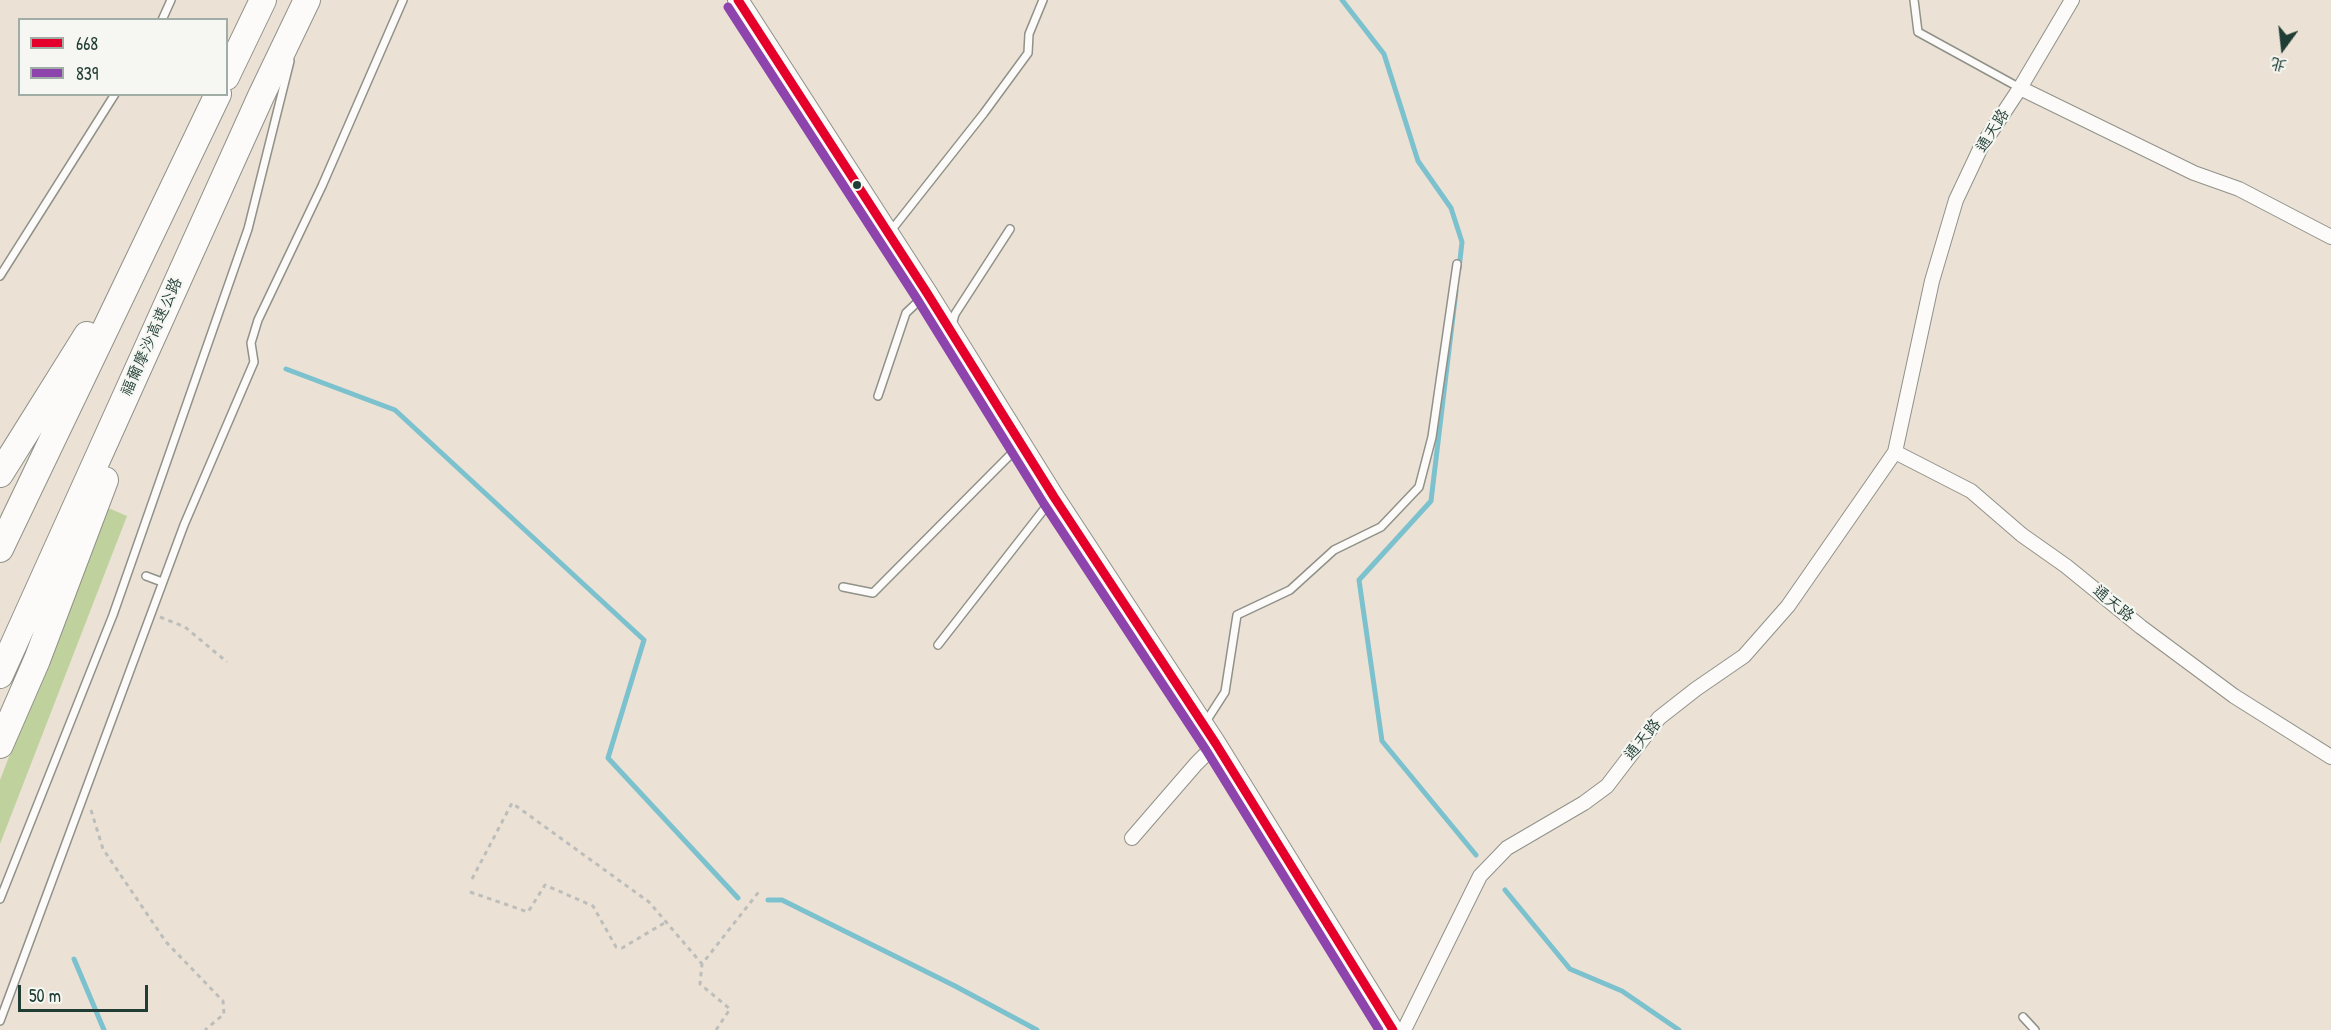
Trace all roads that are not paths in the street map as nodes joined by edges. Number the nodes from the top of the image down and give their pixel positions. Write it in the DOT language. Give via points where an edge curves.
graph roads {
  1 [pos="171,0"];
  2 [pos="263,0"];
  3 [pos="403,0"];
  4 [pos="738,0"];
  5 [pos="1043,0"];
  6 [pos="1914,0"];
  7 [pos="2072,0"];
  8 [pos="305,4"];
  9 [pos="163,18"];
  10 [pos="228,73"];
  11 [pos="2020,88"];
  12 [pos="114,96"];
  13 [pos="217,96"];
  14 [pos="154,228"];
  15 [pos="1010,230"];
  16 [pos="888,234"];
  17 [pos="197,237"];
  18 [pos="2331,237"];
  19 [pos="1457,264"];
  20 [pos="0,276"];
  21 [pos="927,293"];
  22 [pos="950,330"];
  23 [pos="878,396"];
  24 [pos="1021,445"];
  25 [pos="1895,452"];
  26 [pos="0,474"];
  27 [pos="1054,497"];
  28 [pos="0,549"];
  29 [pos="146,576"];
  30 [pos="162,582"];
  31 [pos="843,587"];
  32 [pos="938,645"];
  33 [pos="0,675"];
  34 [pos="1203,725"];
  35 [pos="1216,744"];
  36 [pos="0,745"];
  37 [pos="2331,758"];
  38 [pos="1132,838"];
  39 [pos="0,899"];
  40 [pos="2023,1017"];
  41 [pos="0,1021"];
  42 [pos="1393,1030"];
  43 [pos="1404,1030"];
  44 [pos="2035,1030"];
  1 -- 9 [label="lane"];
  2 -- 10 [label="highway"];
  3 -- 30 [label="lane" via="258,320 251,343 254,362"];
  4 -- 16 [label="street"];
  5 -- 16 [label="lane" via="1029,34 1028,53"];
  6 -- 11 [label="lane" via="1918,32"];
  7 -- 11 [label="street, 通天路"];
  8 -- 17 [label="highway, 福爾摩沙高速公路"];
  8 -- 39 [label="lane" via="248,229 113,615"];
  11 -- 18 [label="street" via="2194,173 2239,189"];
  11 -- 25 [label="street, 通天路" via="1981,147 1956,200 1932,280"];
  12 -- 20 [label="lane"];
  13 -- 14 [label="highway"];
  14 -- 26 [label="highway"];
  14 -- 28 [label="highway"];
  15 -- 22 [label="lane" via="955,314"];
  16 -- 21 [label="street"];
  17 -- 33 [label="highway, 福爾摩沙高速公路"];
  17 -- 36 [label="highway" via="37,660"];
  19 -- 34 [label="lane" via="1432,437 1419,487 1381,527 1334,550 1290,590 1237,615 1225,692"];
  21 -- 22 [label="street"];
  21 -- 23 [label="lane" via="906,313"];
  22 -- 24 [label="street"];
  24 -- 27 [label="street"];
  24 -- 31 [label="lane" via="873,593"];
  25 -- 37 [label="street, 通天路" via="1971,491 2022,536 2066,566 2140,627"];
  25 -- 43 [label="street, 通天路" via="1788,606 1744,656 1659,718 1607,786 1507,848 1480,876"];
  27 -- 32 [label="lane"];
  27 -- 34 [label="street"];
  29 -- 30 [label="lane"];
  30 -- 41 [label="lane"];
  34 -- 35 [label="street"];
  35 -- 38 [label="street"];
  35 -- 42 [label="street"];
  40 -- 44 [label="lane"];
}
